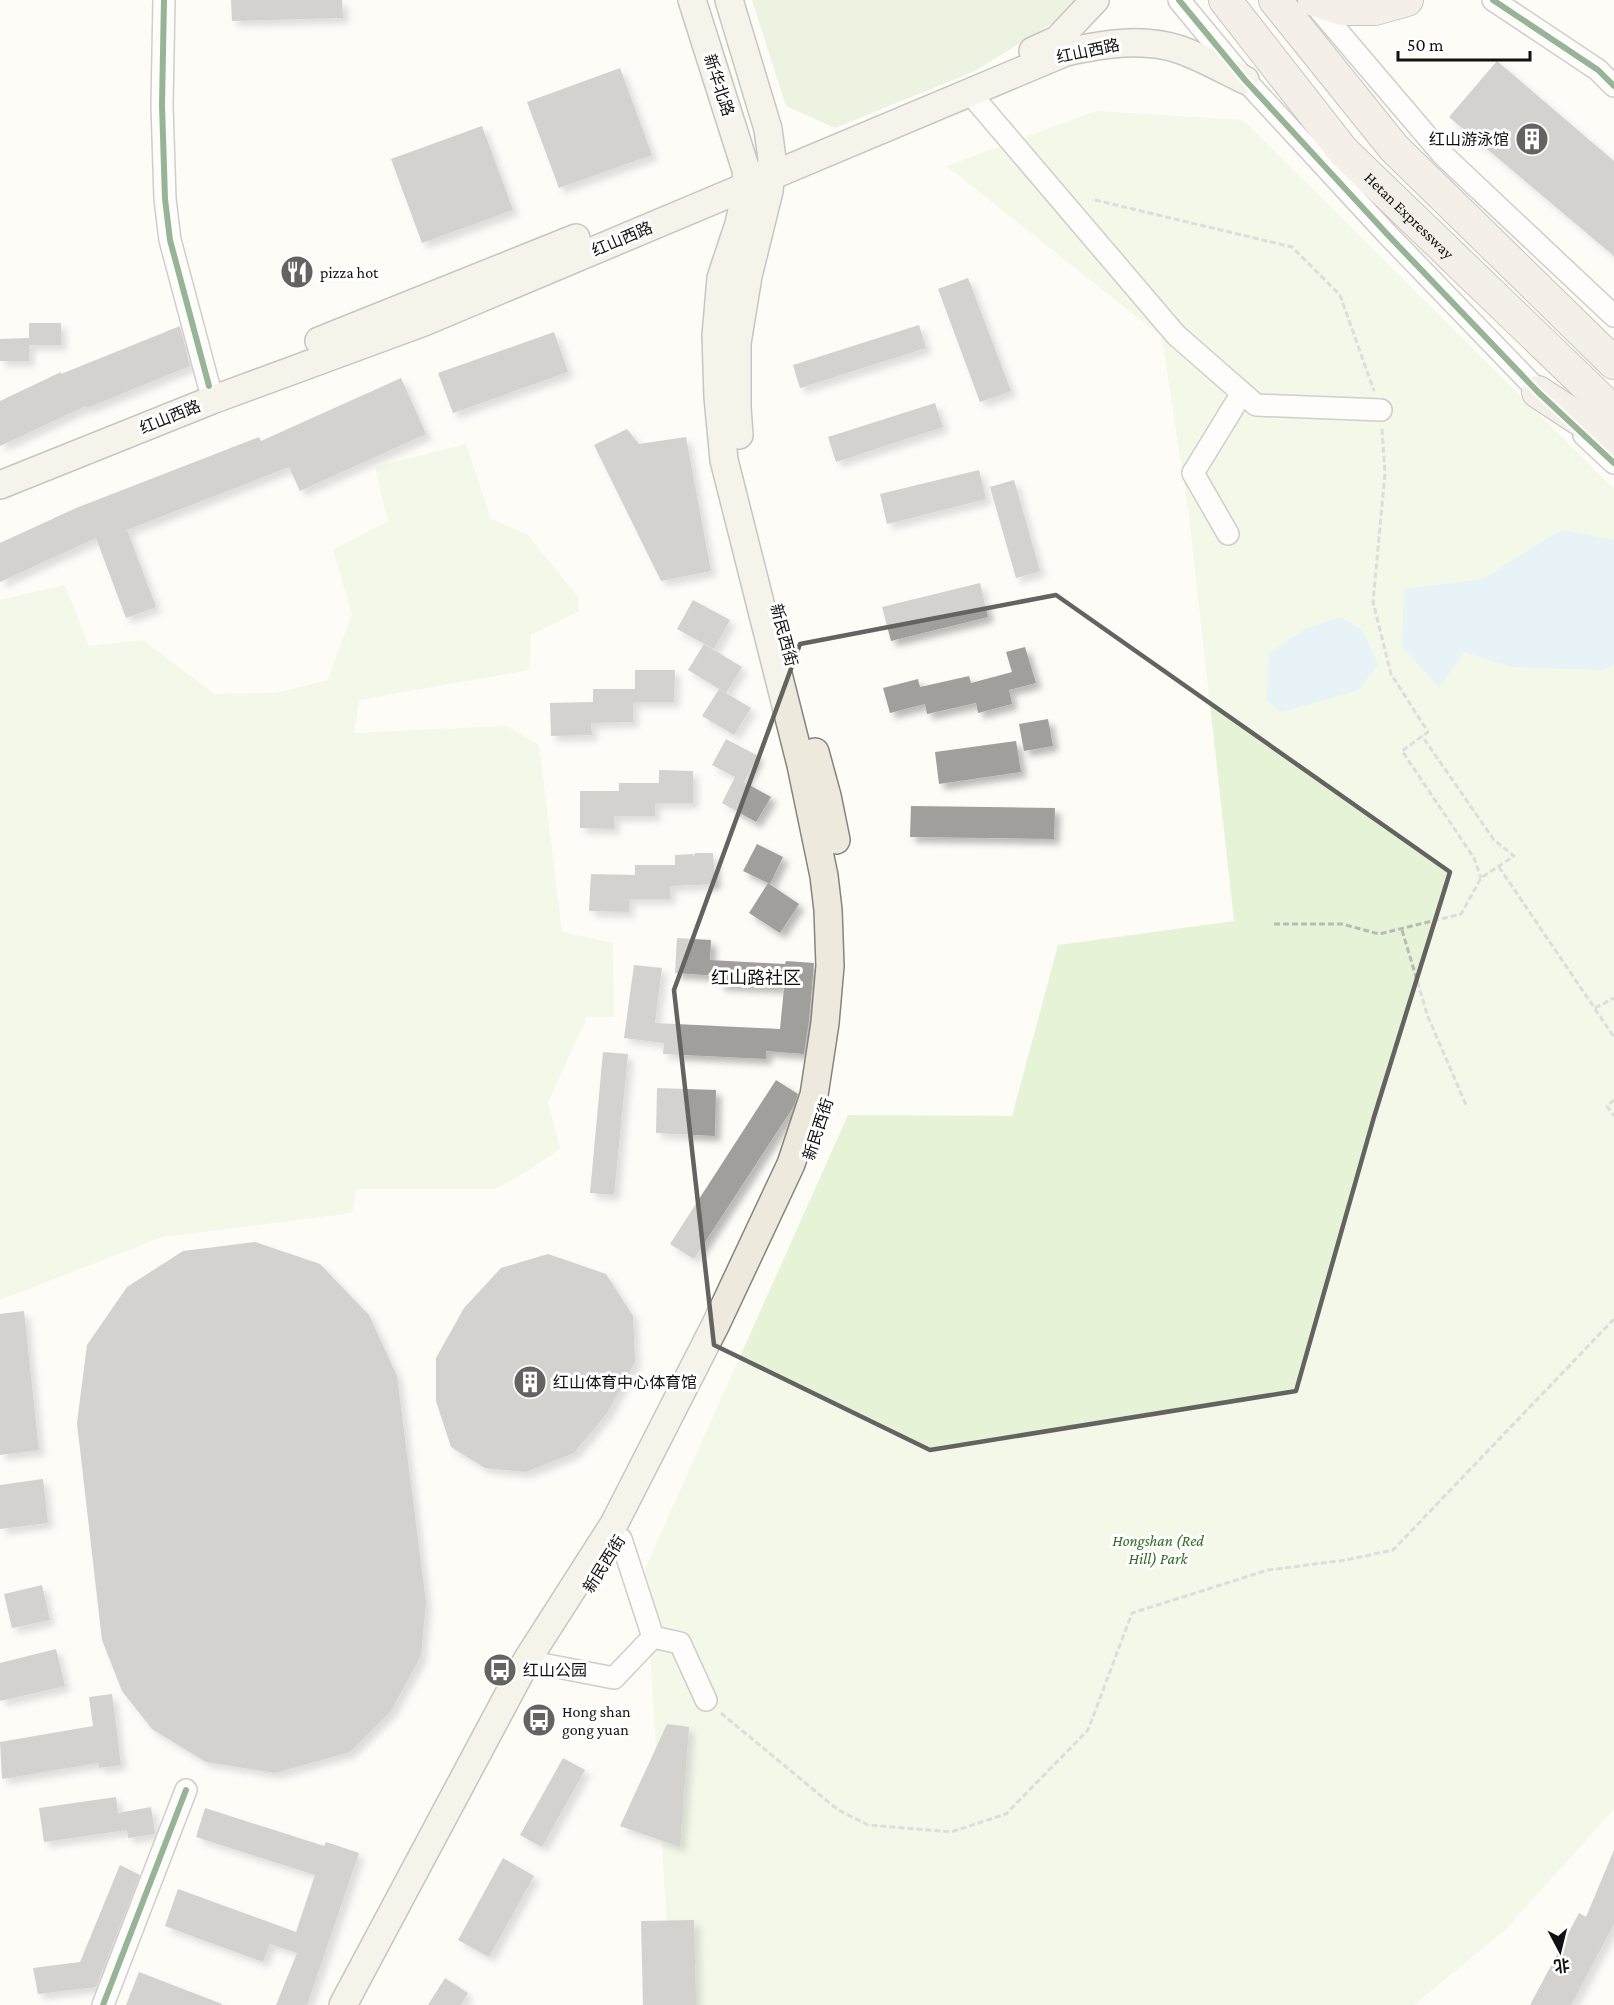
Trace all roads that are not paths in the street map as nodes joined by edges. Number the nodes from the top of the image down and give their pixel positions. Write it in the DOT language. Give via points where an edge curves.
graph roads {
  1 [pos="164,0"];
  2 [pos="692,0"];
  3 [pos="729,0"];
  4 [pos="1095,0"];
  5 [pos="1179,0"];
  6 [pos="1226,0"];
  7 [pos="1275,0"];
  8 [pos="1312,0"];
  9 [pos="1407,0"];
  10 [pos="1493,0"];
  11 [pos="1245,80"];
  12 [pos="1614,86"];
  13 [pos="969,92"];
  14 [pos="772,167"];
  15 [pos="747,178"];
  16 [pos="1614,316"];
  17 [pos="1614,363"];
  18 [pos="208,386"];
  19 [pos="1538,392"];
  20 [pos="1242,393"];
  21 [pos="1381,410"];
  22 [pos="1614,412"];
  23 [pos="1614,442"];
  24 [pos="1614,463"];
  25 [pos="0,468"];
  26 [pos="0,485"];
  27 [pos="1228,534"];
  28 [pos="621,1539"];
  29 [pos="653,1637"];
  30 [pos="542,1664"];
  31 [pos="706,1700"];
  32 [pos="186,1790"];
  33 [pos="103,2005"];
  34 [pos="343,2005"];
  35 [pos="361,2005"];
  1 -- 18 [label="street" via="165,199 170,240"];
  2 -- 15 [label="main road, 新华北路"];
  3 -- 14 [label="main road, 新华北路" via="768,129"];
  4 -- 14 [label="main road, 红山西路" via="1057,40"];
  5 -- 11 [label="street"];
  6 -- 22 [label="highway, Hetan Expressway" via="1343,151"];
  7 -- 17 [label="highway" via="1394,148"];
  8 -- 9 [label="highway" via="1342,9 1375,9"];
  8 -- 16 [label="street" via="1443,155"];
  10 -- 12 [label="street" via="1598,70"];
  11 -- 13 [label="main road, 红山西路" via="1180,50 1138,42 1066,52"];
  11 -- 19 [label="street"];
  13 -- 14 [label="main road, 红山西路"];
  13 -- 20 [label="street" via="1176,335"];
  14 -- 15 [label="main road, 红山西路"];
  14 -- 28 [label="main road, 新民西街" via="737,343 737,407 742,472 827,796 844,891 846,962 838,1056 820,1128 798,1184 712,1370"];
  15 -- 18 [label="main road, 红山西路"];
  15 -- 26 [label="main road, 红山西路" via="424,322 212,400"];
  15 -- 34 [label="main road, 新民西街" via="721,278 716,336 718,397 724,460 801,765 824,876 830,966 814,1095 791,1164 716,1324 614,1524 527,1660"];
  18 -- 25 [label="main road, 红山西路"];
  19 -- 23 [label="highway"];
  19 -- 24 [label="street"];
  20 -- 21 [label="street" via="1256,405"];
  20 -- 27 [label="street" via="1193,473"];
  28 -- 29 [label="street"];
  28 -- 30 [label="main road, 新民西街"];
  29 -- 30 [label="street" via="614,1678"];
  29 -- 31 [label="street" via="680,1643"];
  30 -- 35 [label="main road, 新民西街"];
  32 -- 33 [label="street"];
}
